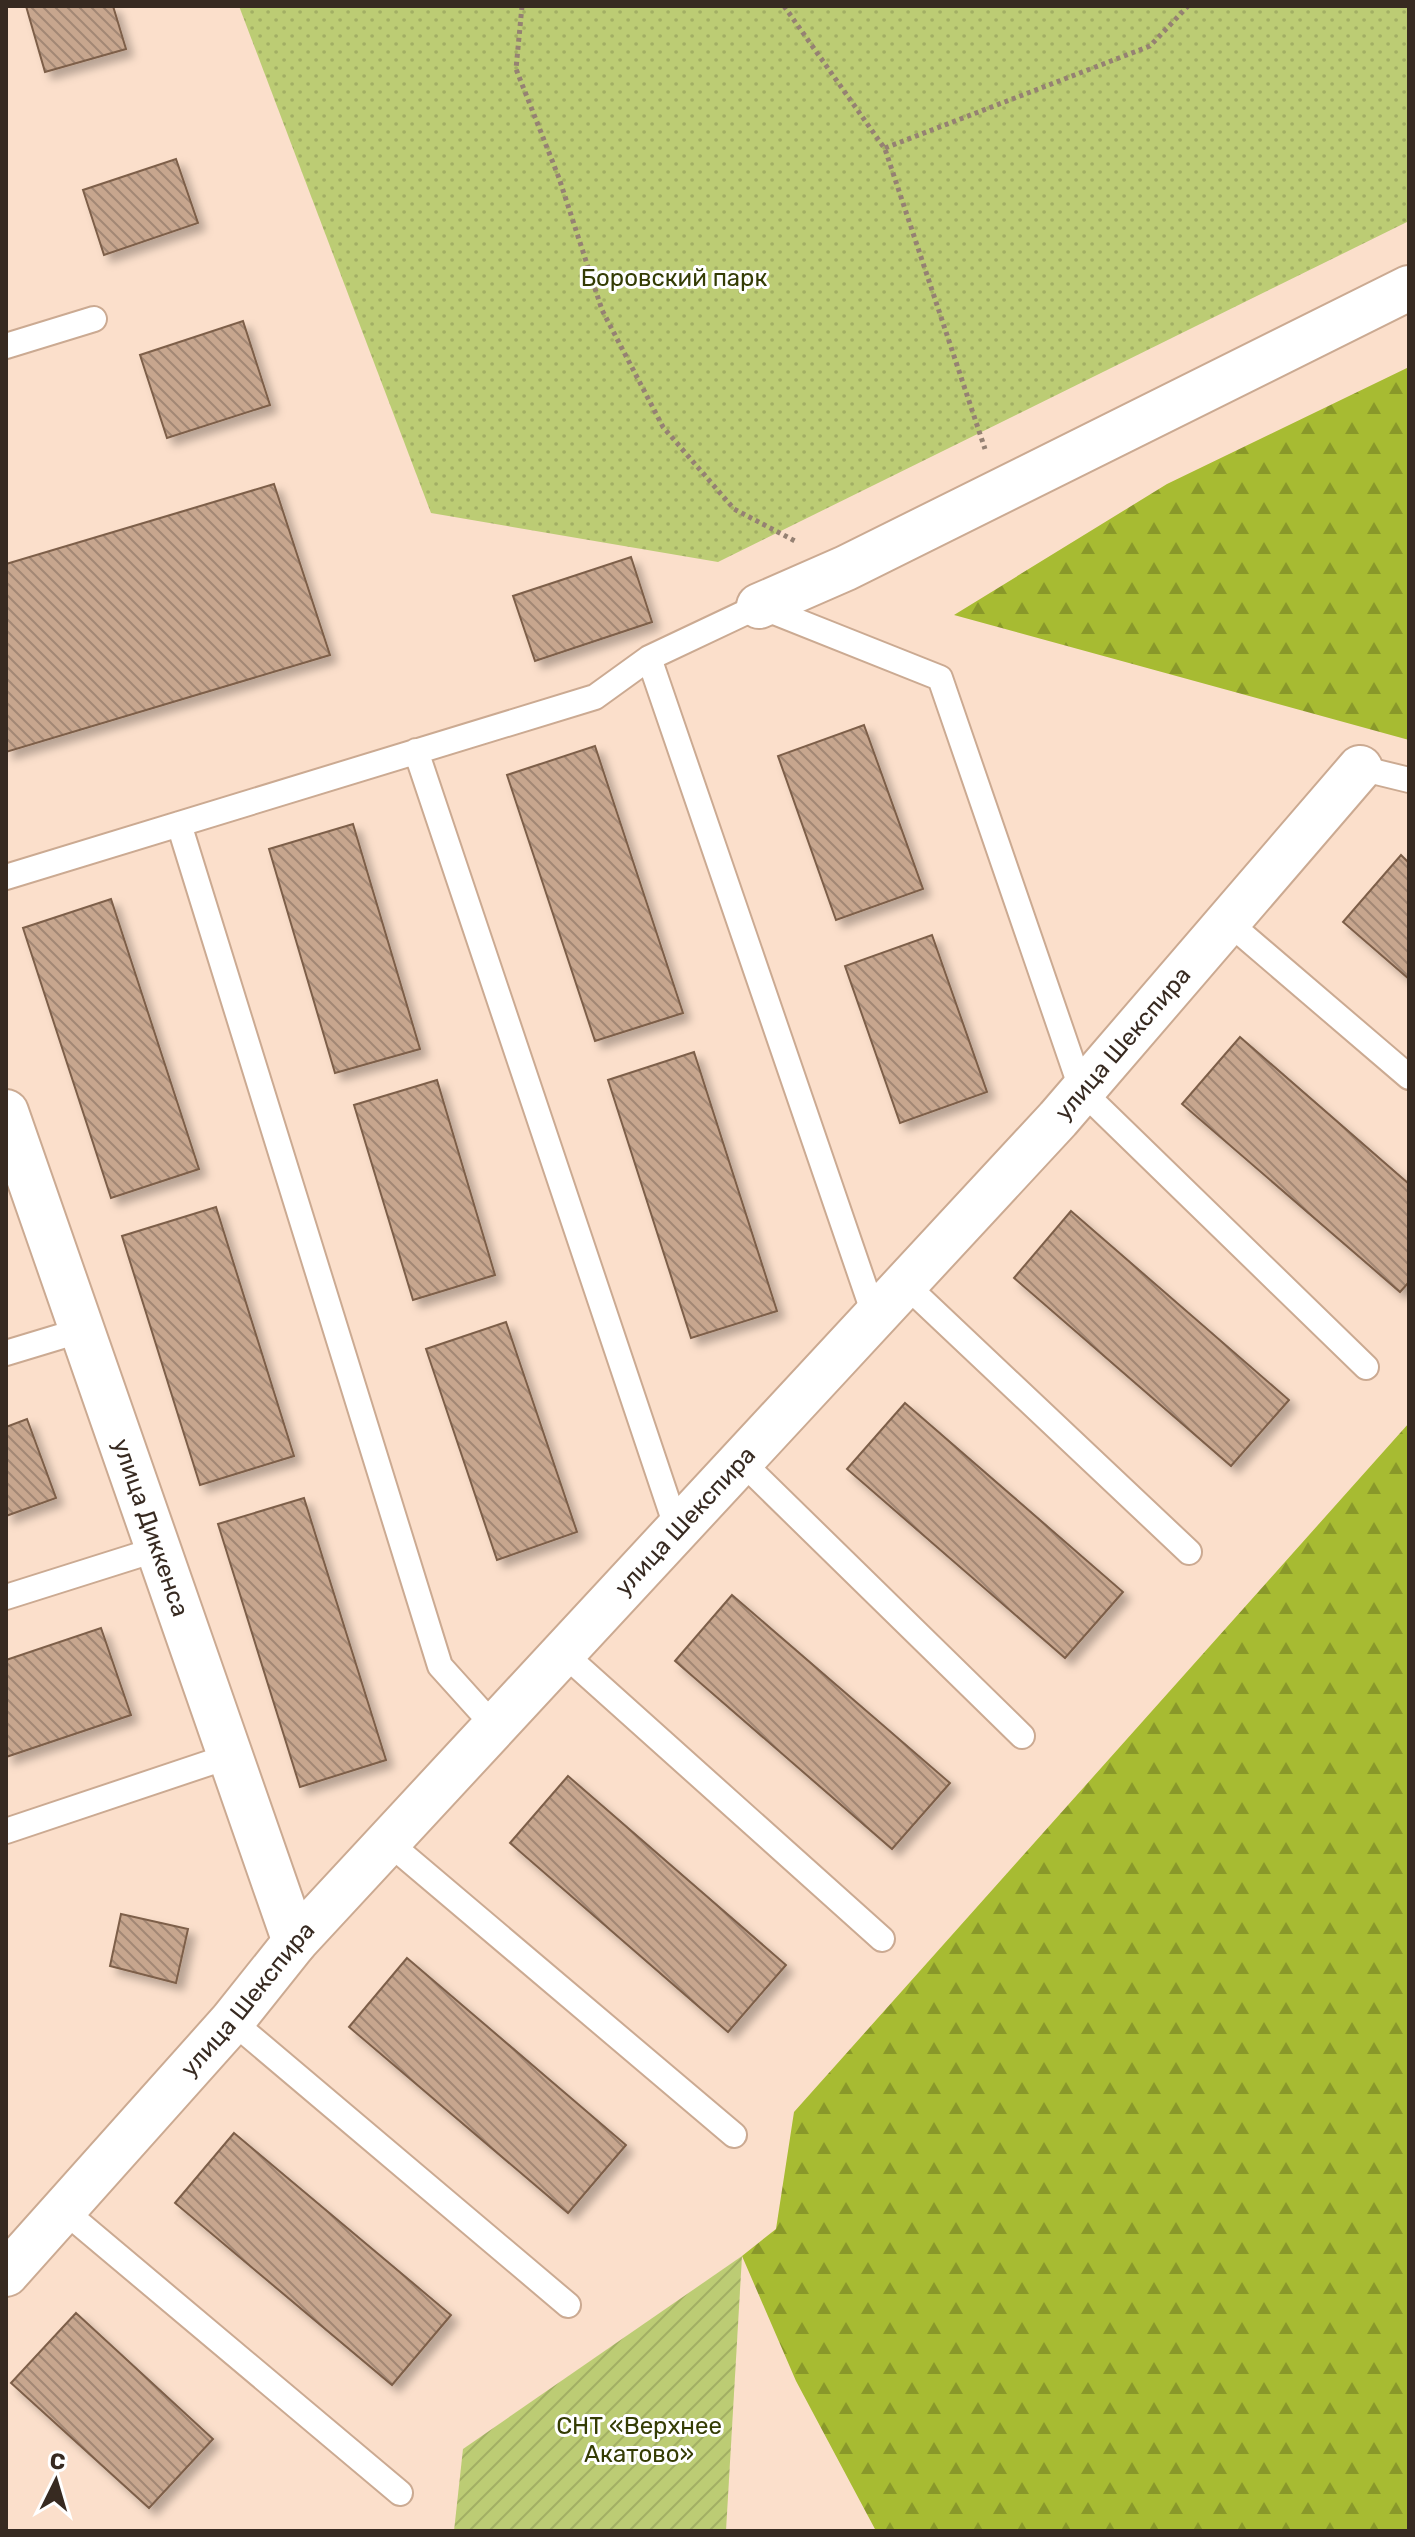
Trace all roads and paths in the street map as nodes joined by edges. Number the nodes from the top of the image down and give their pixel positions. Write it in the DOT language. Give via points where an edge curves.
graph roads {
  1 [pos="522,6"];
  2 [pos="784,6"];
  3 [pos="1188,6"];
  4 [pos="885,149"];
  5 [pos="1409,288"];
  6 [pos="94,319"];
  7 [pos="6,346"];
  8 [pos="1000,492"];
  9 [pos="846,568"];
  10 [pos="759,606"];
  11 [pos="649,658"];
  12 [pos="416,751"];
  13 [pos="1360,768"];
  14 [pos="1409,780"];
  15 [pos="179,824"];
  16 [pos="6,877"];
  17 [pos="1228,922"];
  18 [pos="1409,1077"];
  19 [pos="1082,1091"];
  20 [pos="7,1119"];
  21 [pos="905,1284"];
  22 [pos="875,1317"];
  23 [pos="82,1330"];
  24 [pos="6,1353"];
  25 [pos="1366,1367"];
  26 [pos="741,1461"];
  27 [pos="677,1529"];
  28 [pos="158,1549"];
  29 [pos="1189,1552"];
  30 [pos="6,1597"];
  31 [pos="563,1653"];
  32 [pos="495,1727"];
  33 [pos="1022,1736"];
  34 [pos="230,1756"];
  35 [pos="6,1831"];
  36 [pos="388,1842"];
  37 [pos="882,1939"];
  38 [pos="295,1942"];
  39 [pos="232,2021"];
  40 [pos="734,2135"];
  41 [pos="61,2208"];
  42 [pos="6,2274"];
  43 [pos="568,2305"];
  44 [pos="400,2493"];
  1 -- 9 [label="path" via="516,69 602,310 663,427 734,509"];
  2 -- 4 [label="path"];
  3 -- 4 [label="path" via="1150,46"];
  4 -- 8 [label="path"];
  5 -- 8 [label="street"];
  6 -- 7 [label="lane"];
  8 -- 9 [label="street"];
  9 -- 10 [label="street"];
  10 -- 11 [label="lane"];
  10 -- 19 [label="lane" via="940,678"];
  11 -- 12 [label="lane" via="595,697"];
  11 -- 22 [label="lane"];
  12 -- 15 [label="lane"];
  12 -- 27 [label="lane"];
  13 -- 14 [label="lane"];
  13 -- 17 [label="street, улица Шекспира"];
  15 -- 16 [label="lane"];
  15 -- 32 [label="lane" via="440,1666"];
  17 -- 18 [label="lane"];
  17 -- 19 [label="street, улица Шекспира"];
  19 -- 21 [label="street, улица Шекспира"];
  19 -- 25 [label="lane"];
  20 -- 23 [label="street, улица Диккенса"];
  21 -- 22 [label="street, улица Шекспира"];
  21 -- 29 [label="lane"];
  22 -- 26 [label="street, улица Шекспира"];
  23 -- 24 [label="lane"];
  23 -- 28 [label="street, улица Диккенса"];
  26 -- 27 [label="street, улица Шекспира"];
  26 -- 33 [label="lane"];
  27 -- 31 [label="street, улица Шекспира"];
  28 -- 30 [label="lane"];
  28 -- 34 [label="street, улица Диккенса"];
  31 -- 32 [label="street, улица Шекспира"];
  31 -- 37 [label="lane"];
  32 -- 36 [label="street, улица Шекспира"];
  34 -- 35 [label="lane"];
  34 -- 38 [label="street, улица Диккенса"];
  36 -- 38 [label="street, улица Шекспира"];
  36 -- 40 [label="lane"];
  38 -- 39 [label="street, улица Шекспира"];
  39 -- 41 [label="street, улица Шекспира"];
  39 -- 43 [label="lane"];
  41 -- 42 [label="street, улица Шекспира"];
  41 -- 44 [label="lane"];
}
